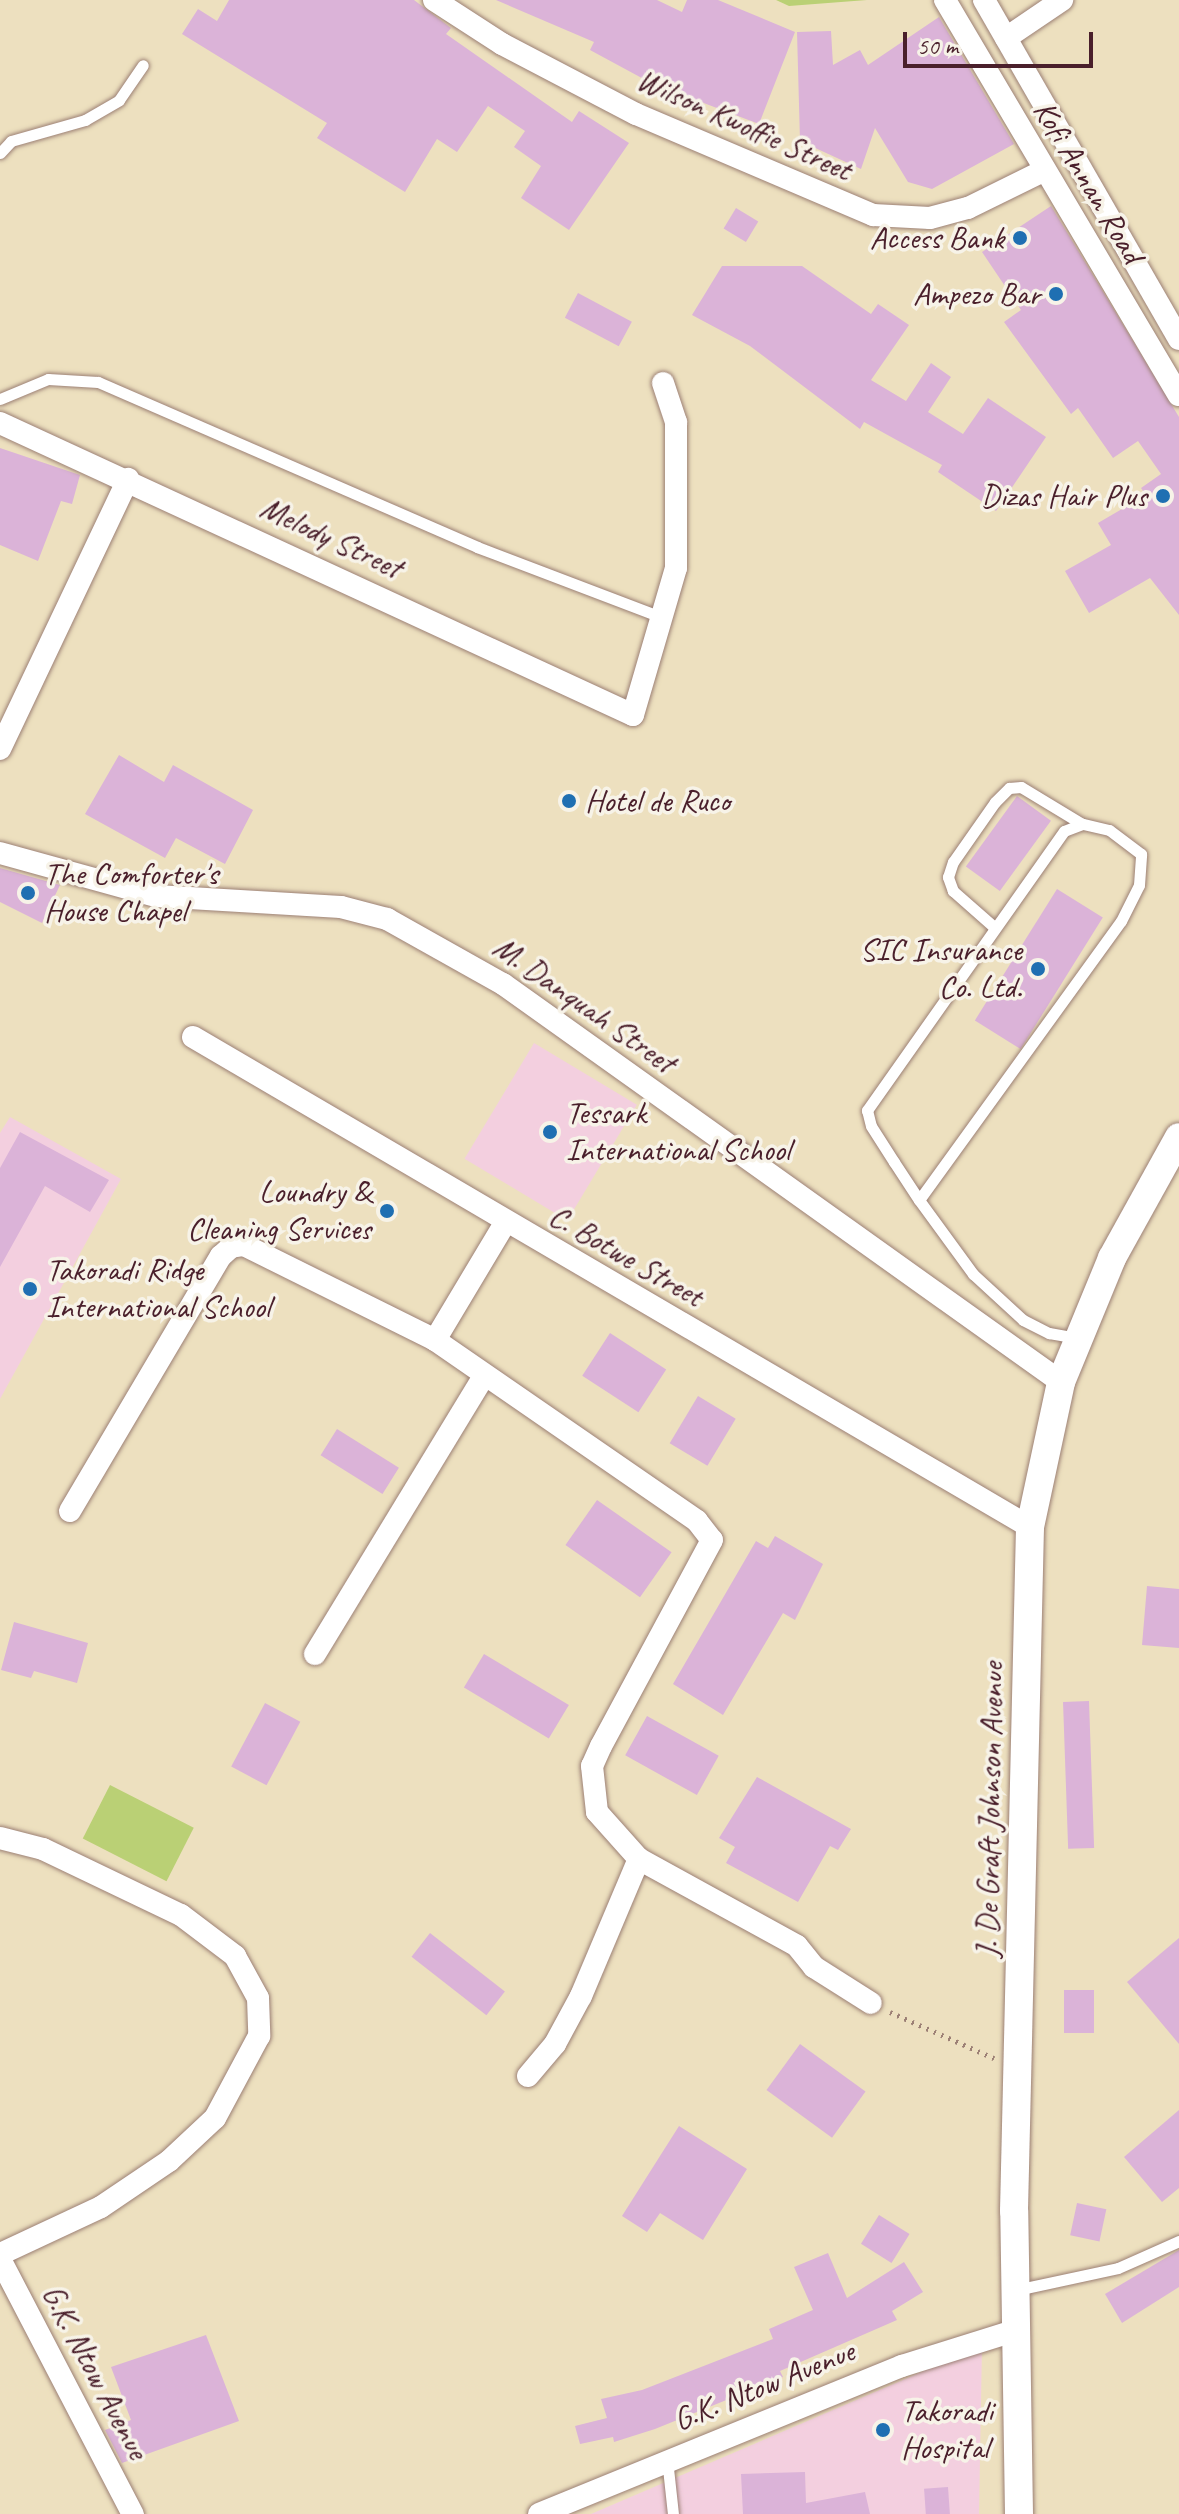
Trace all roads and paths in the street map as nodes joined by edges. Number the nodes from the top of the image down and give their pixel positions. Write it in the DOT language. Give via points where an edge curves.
graph roads {
  1 [pos="434,0"];
  2 [pos="945,0"];
  3 [pos="984,0"];
  4 [pos="1062,0"];
  5 [pos="1006,38"];
  6 [pos="143,65"];
  7 [pos="0,153"];
  8 [pos="1043,171"];
  9 [pos="1179,339"];
  10 [pos="663,383"];
  11 [pos="1179,395"];
  12 [pos="0,399"];
  13 [pos="0,423"];
  14 [pos="128,479"];
  15 [pos="664,619"];
  16 [pos="0,749"];
  17 [pos="1082,824"];
  18 [pos="0,853"];
  19 [pos="994,927"];
  20 [pos="193,1037"];
  21 [pos="1179,1137"];
  22 [pos="919,1200"];
  23 [pos="505,1223"];
  24 [pos="1079,1338"];
  25 [pos="435,1340"];
  26 [pos="484,1376"];
  27 [pos="1061,1382"];
  28 [pos="70,1511"];
  29 [pos="1030,1527"];
  30 [pos="315,1654"];
  31 [pos="0,1838"];
  32 [pos="639,1859"];
  33 [pos="871,2003"];
  34 [pos="1020,2070"];
  35 [pos="528,2076"];
  36 [pos="1179,2241"];
  37 [pos="0,2256"];
  38 [pos="1015,2290"];
  39 [pos="1017,2330"];
  40 [pos="667,2459"];
  41 [pos="133,2514"];
  42 [pos="539,2514"];
  43 [pos="673,2514"];
  44 [pos="1019,2514"];
  1 -- 8 [label="street, Wilson Kwoffie Street" via="502,44 636,114 873,215 930,218 968,208"];
  2 -- 8 [label="street, Kofi Annan Road"];
  3 -- 5 [label="street, Kofi Annan Road"];
  4 -- 5 [label="street"];
  5 -- 9 [label="street, Kofi Annan Road"];
  6 -- 7 [label="lane" via="119,100 85,120 11,141"];
  8 -- 11 [label="street, Kofi Annan Road"];
  10 -- 15 [label="street" via="674,410 678,465 678,556"];
  12 -- 15 [label="lane" via="48,379 98,382 477,547"];
  13 -- 14 [label="street, Melody Street"];
  14 -- 15 [label="street, Melody Street" via="633,715"];
  14 -- 16 [label="street"];
  17 -- 19 [label="lane" via="1064,831"];
  17 -- 19 [label="lane" via="1021,787 1009,788 995,802 948,877 953,891"];
  17 -- 22 [label="lane" via="1109,830 1141,854 1139,885 1121,921"];
  18 -- 27 [label="street, M. Danquah Street" via="156,896 341,907 387,919 503,984"];
  19 -- 22 [label="lane" via="867,1110 871,1126"];
  20 -- 23 [label="street, C. Botwe Street"];
  21 -- 24 [label="street, J. De Graft Johnson Avenue" via="1112,1258"];
  22 -- 24 [label="lane" via="973,1274 1023,1320 1049,1333"];
  23 -- 25 [label="street"];
  23 -- 29 [label="street, C. Botwe Street"];
  24 -- 27 [label="street, J. De Graft Johnson Avenue"];
  25 -- 26 [label="street"];
  25 -- 28 [label="street" via="244,1245 231,1247"];
  26 -- 30 [label="street"];
  26 -- 32 [label="street" via="697,1521 712,1540 592,1766 597,1812"];
  27 -- 29 [label="street, J. De Graft Johnson Avenue"];
  29 -- 34 [label="street, J. De Graft Johnson Avenue"];
  31 -- 37 [label="street" via="43,1849 181,1915 235,1956 258,1998 259,2036 215,2118 169,2161 101,2207"];
  32 -- 33 [label="street" via="797,1946 814,1967"];
  32 -- 35 [label="street" via="581,1996 555,2044"];
  33 -- 34 [label="path"];
  34 -- 38 [label="street, J. De Graft Johnson Avenue"];
  36 -- 38 [label="lane" via="1118,2268"];
  37 -- 41 [label="street, G.K. Ntow Avenue"];
  38 -- 39 [label="street, J. De Graft Johnson Avenue"];
  39 -- 40 [label="street, G.K. Ntow Avenue" via="902,2366"];
  39 -- 44 [label="street, J. De Graft Johnson Avenue"];
  40 -- 42 [label="street, G.K. Ntow Avenue"];
  40 -- 43 [label="lane"];
}
